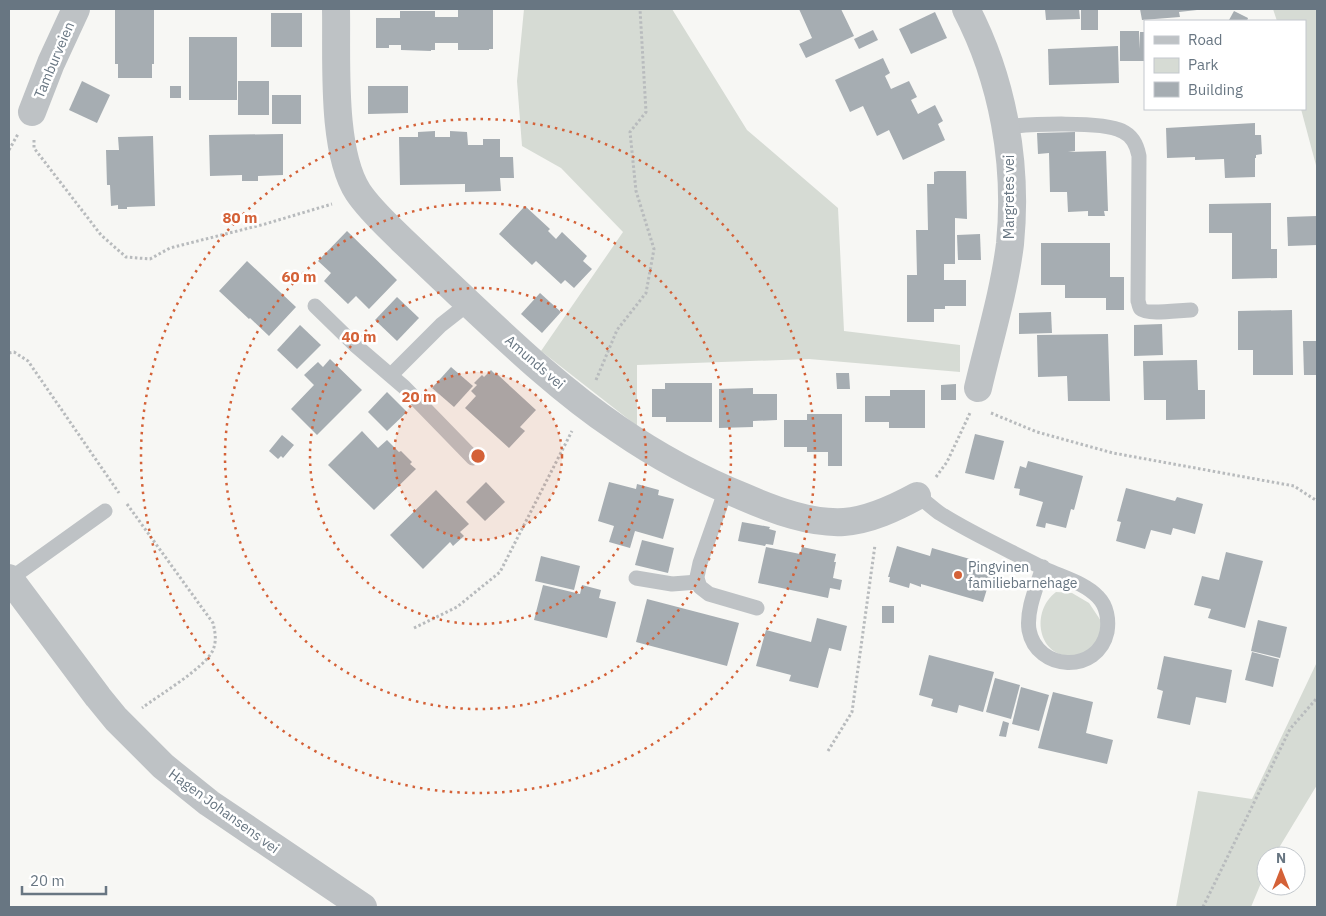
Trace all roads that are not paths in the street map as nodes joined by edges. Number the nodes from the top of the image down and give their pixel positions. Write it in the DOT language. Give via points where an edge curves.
graph roads {
  1 [pos="76,9"];
  2 [pos="336,9"];
  3 [pos="966,9"];
  4 [pos="32,112"];
  5 [pos="1006,127"];
  6 [pos="469,303"];
  7 [pos="315,306"];
  8 [pos="1191,310"];
  9 [pos="391,376"];
  10 [pos="975,397"];
  11 [pos="473,458"];
  12 [pos="726,489"];
  13 [pos="917,496"];
  14 [pos="105,512"];
  15 [pos="1043,567"];
  16 [pos="636,578"];
  17 [pos="9,579"];
  18 [pos="698,582"];
  19 [pos="757,608"];
  20 [pos="363,907"];
  1 -- 4 [label="street, Tamburveien"];
  2 -- 6 [label="street, Amunds vei" via="337,95 343,154 348,171 358,192 379,218"];
  3 -- 5 [label="street, Margretes vei" via="992,71"];
  5 -- 8 [label="lane" via="1110,126 1128,134 1137,146 1139,156 1140,308 1153,312"];
  5 -- 10 [label="street, Margretes vei" via="1012,196 1010,244"];
  6 -- 9 [label="lane" via="441,325"];
  6 -- 12 [label="street, Amunds vei" via="585,406 671,462"];
  7 -- 9 [label="lane"];
  9 -- 11 [label="lane"];
  12 -- 13 [label="street, Amunds vei" via="794,516 831,521 859,520"];
  12 -- 18 [label="lane" via="700,563"];
  13 -- 15 [label="lane" via="960,525"];
  14 -- 17 [label="lane"];
  15 -- 15 [label="lane" via="1030,611 1029,623 1035,646 1054,661 1065,663 1095,654 1106,634 1108,618 1103,603 1081,585"];
  16 -- 18 [label="lane" via="672,584"];
  17 -- 20 [label="street, Hagen Johansens vei" via="121,724 184,784"];
  18 -- 19 [label="lane" via="700,588 709,594"];
}
